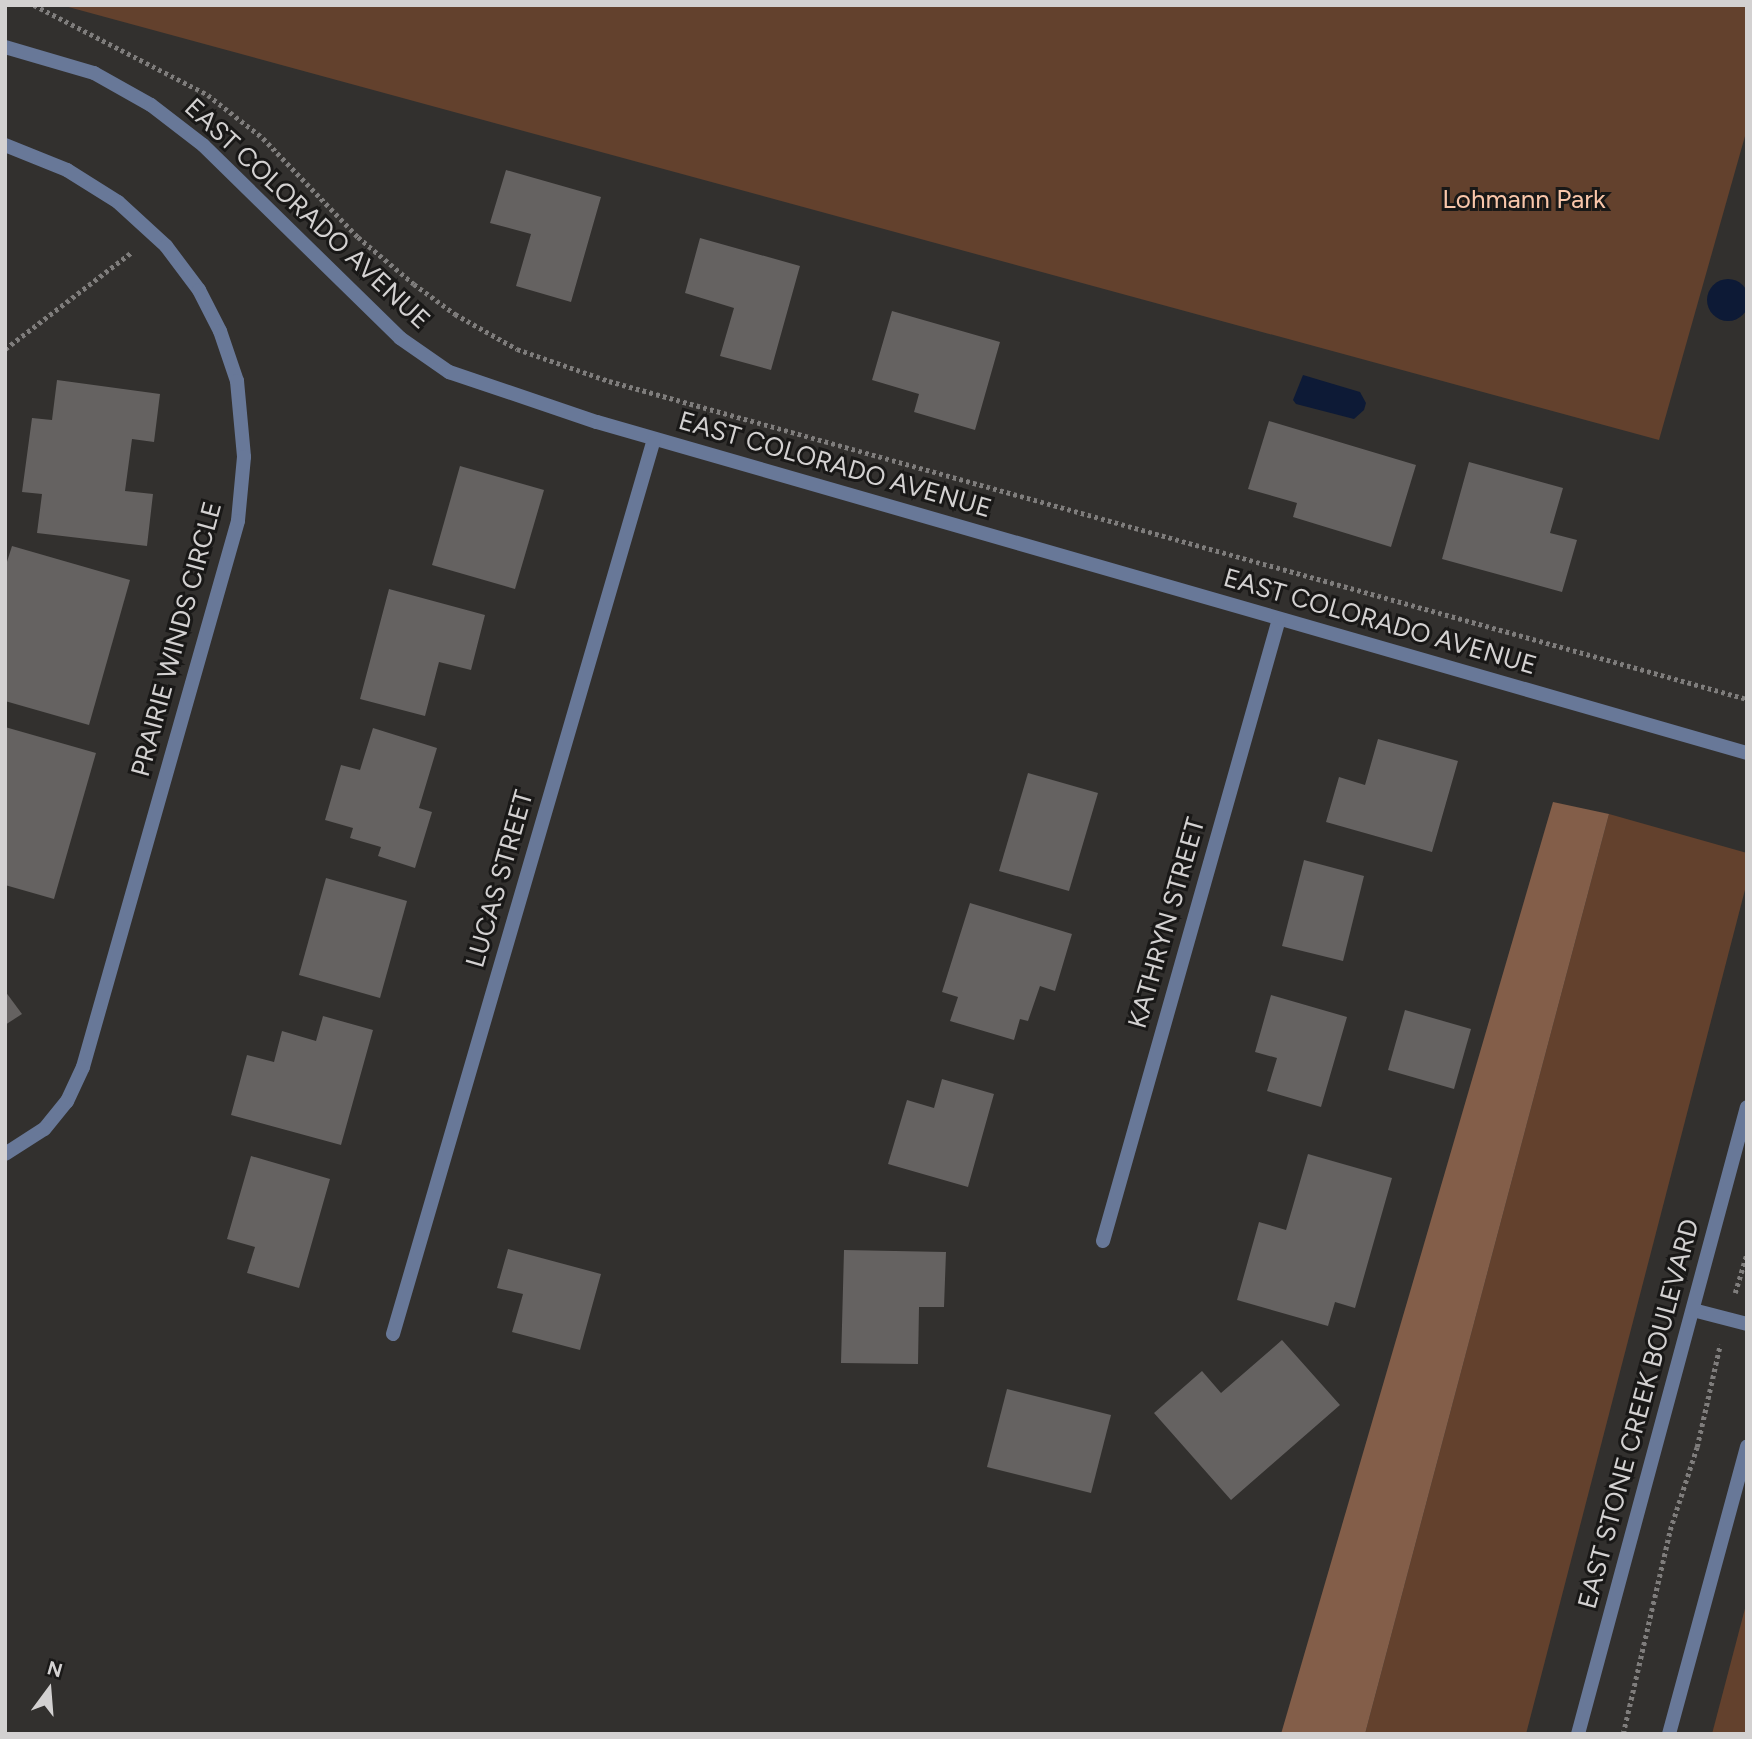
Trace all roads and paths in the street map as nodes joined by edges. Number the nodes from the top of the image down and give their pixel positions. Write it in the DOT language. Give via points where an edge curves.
graph roads {
  1 [pos="34,5"];
  2 [pos="5,47"];
  3 [pos="5,145"];
  4 [pos="132,252"];
  5 [pos="5,349"];
  6 [pos="654,439"];
  7 [pos="1279,619"];
  8 [pos="1747,699"];
  9 [pos="1747,753"];
  10 [pos="1747,1107"];
  11 [pos="5,1154"];
  12 [pos="1103,1241"];
  13 [pos="1693,1310"];
  14 [pos="1747,1324"];
  15 [pos="393,1334"];
  16 [pos="1709,1384"];
  17 [pos="1747,1446"];
  18 [pos="1578,1734"];
  19 [pos="1623,1734"];
  20 [pos="1669,1734"];
  1 -- 8 [label="path" via="208,94 263,138 358,237 414,284 517,349 609,381"];
  2 -- 6 [label="street, EAST COLORADO AVENUE" via="94,73 151,106 203,145 400,338 449,372 521,400"];
  3 -- 11 [label="street, PRAIRIE WINDS CIRCLE" via="67,170 118,202 166,246 199,290 220,331 237,381 244,457 238,521 83,1067 67,1101 27,1140"];
  4 -- 5 [label="path"];
  6 -- 7 [label="street, EAST COLORADO AVENUE"];
  6 -- 15 [label="street, LUCAS STREET"];
  7 -- 9 [label="street, EAST COLORADO AVENUE"];
  7 -- 12 [label="street, KATHRYN STREET"];
  10 -- 13 [label="street, EAST STONE CREEK BOULEVARD"];
  13 -- 14 [label="street"];
  13 -- 18 [label="street, EAST STONE CREEK BOULEVARD"];
  16 -- 19 [label="path"];
  17 -- 20 [label="street"];
}
